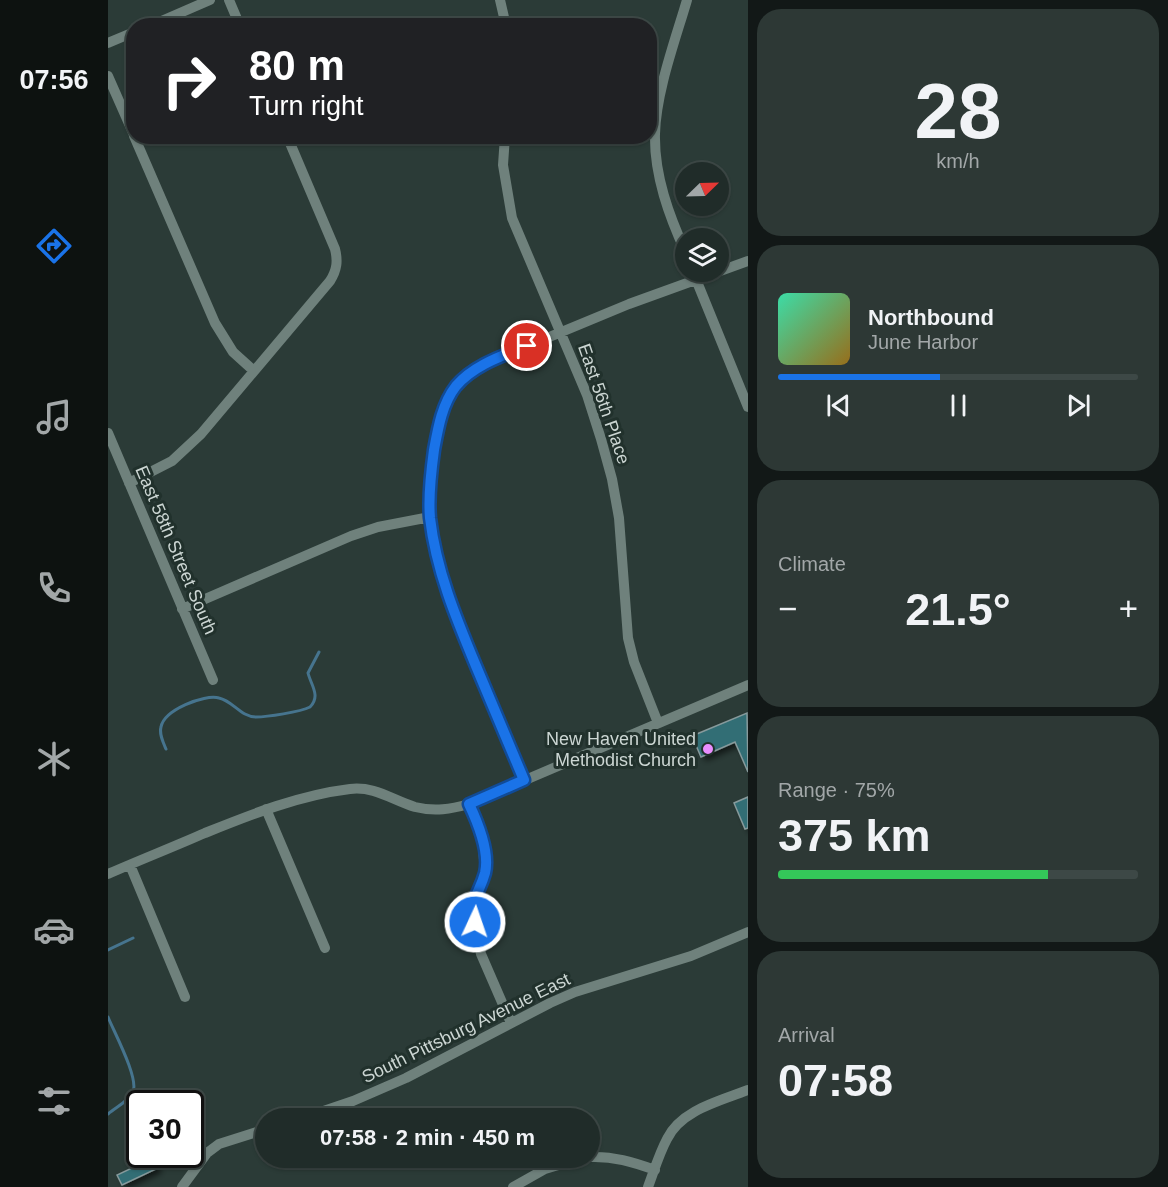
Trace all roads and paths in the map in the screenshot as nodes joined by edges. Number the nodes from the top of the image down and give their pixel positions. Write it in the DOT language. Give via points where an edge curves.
graph roads {
  1 [pos="210,0"];
  2 [pos="229,0"];
  3 [pos="500,0"];
  4 [pos="687,0"];
  5 [pos="168,18"];
  6 [pos="237,18"];
  7 [pos="504,18"];
  8 [pos="126,35"];
  9 [pos="108,43"];
  10 [pos="108,76"];
  11 [pos="657,115"];
  12 [pos="126,118"];
  13 [pos="137,144"];
  14 [pos="290,144"];
  15 [pos="504,144"];
  16 [pos="656,144"];
  17 [pos="676,228"];
  18 [pos="748,261"];
  19 [pos="729,266"];
  20 [pos="681,282"];
  21 [pos="697,282"];
  22 [pos="561,333"];
  23 [pos="254,371"];
  24 [pos="748,407"];
  25 [pos="108,433"];
  26 [pos="129,483"];
  27 [pos="430,517"];
  28 [pos="182,609"];
  29 [pos="213,680"];
  30 [pos="748,685"];
  31 [pos="658,723"];
  32 [pos="524,780"];
  33 [pos="469,804"];
  34 [pos="266,809"];
  35 [pos="130,865"];
  36 [pos="108,874"];
  37 [pos="748,932"];
  38 [pos="326,948"];
  39 [pos="185,997"];
  40 [pos="511,1023"];
  41 [pos="748,1089"];
  42 [pos="332,1108"];
  43 [pos="255,1133"];
  44 [pos="600,1156"];
  45 [pos="547,1168"];
  46 [pos="655,1170"];
  47 [pos="182,1187"];
  48 [pos="513,1187"];
  49 [pos="648,1187"];
  1 -- 5 [label="street"];
  2 -- 6 [label="street"];
  3 -- 7 [label="street"];
  4 -- 11 [label="street"];
  8 -- 9 [label="street"];
  10 -- 12 [label="street"];
  13 -- 23 [label="street" via="215,323 234,352"];
  14 -- 23 [label="street" via="335,249 337,264 330,282"];
  15 -- 22 [label="street, East 56th Place" via="503,165 512,218"];
  16 -- 17 [label="street" via="664,196"];
  18 -- 19 [label="street"];
  20 -- 22 [label="street"];
  21 -- 24 [label="street"];
  22 -- 27 [label="street" via="494,360 456,387 438,426 431,471"];
  22 -- 31 [label="street, East 56th Place" via="587,395 612,479 619,518 628,638"];
  23 -- 26 [label="street" via="185,450"];
  25 -- 26 [label="street, East 58th Street South"];
  26 -- 28 [label="street, East 58th Street South"];
  27 -- 28 [label="street" via="351,536"];
  27 -- 32 [label="street" via="446,591"];
  28 -- 29 [label="street, East 58th Street South"];
  30 -- 31 [label="street"];
  31 -- 32 [label="street"];
  32 -- 33 [label="street"];
  33 -- 34 [label="street" via="429,809 372,790 355,789"];
  33 -- 40 [label="street" via="482,837 485,871 472,907 481,954"];
  34 -- 35 [label="street"];
  34 -- 38 [label="street"];
  35 -- 36 [label="street"];
  35 -- 39 [label="street"];
  37 -- 40 [label="street, South Pittsburg Avenue East" via="691,956 575,992"];
  40 -- 42 [label="street, South Pittsburg Avenue East" via="406,1078"];
  41 -- 46 [label="street" via="693,1113 678,1125 667,1138"];
  43 -- 47 [label="street" via="219,1144 207,1153"];
  44 -- 46 [label="street"];
  45 -- 48 [label="street"];
  46 -- 49 [label="street"];
}
